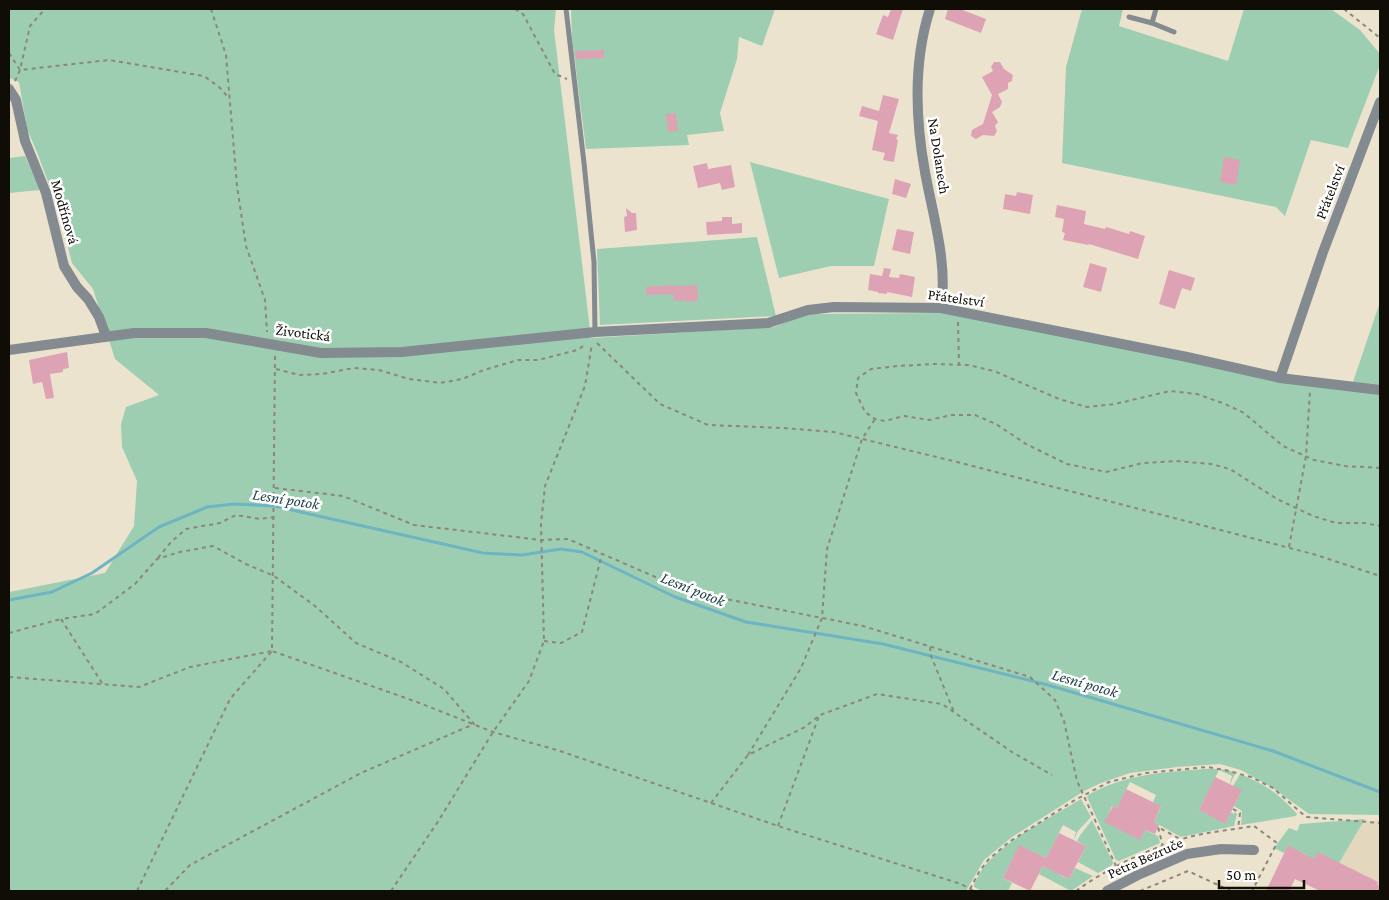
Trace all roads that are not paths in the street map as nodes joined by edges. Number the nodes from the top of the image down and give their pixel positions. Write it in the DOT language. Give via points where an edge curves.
graph roads {
  1 [pos="566,9"];
  2 [pos="930,9"];
  3 [pos="1156,9"];
  4 [pos="1130,17"];
  5 [pos="1152,23"];
  6 [pos="1174,32"];
  7 [pos="10,90"];
  8 [pos="1380,102"];
  9 [pos="941,308"];
  10 [pos="106,336"];
  11 [pos="594,336"];
  12 [pos="9,350"];
  13 [pos="1280,378"];
  14 [pos="1380,390"];
  15 [pos="1254,850"];
  16 [pos="1107,891"];
  1 -- 11 [label="lane" via="594,262"];
  2 -- 9 [label="street, Na Dolanech" via="918,62 916,98 918,129 937,232 944,292"];
  3 -- 5 [label="lane"];
  4 -- 5 [label="lane"];
  5 -- 6 [label="lane"];
  7 -- 10 [label="street, Modřínová" via="16,100 25,141 46,193 64,266 99,317"];
  8 -- 13 [label="street, Přátelství"];
  9 -- 11 [label="street, Přátelství" via="834,307 808,310 768,322"];
  9 -- 13 [label="street, Přátelství"];
  10 -- 11 [label="street, Životická" via="206,333 321,353 402,352"];
  10 -- 12 [label="street, Životická"];
  13 -- 14 [label="street, Přátelství"];
  15 -- 16 [label="street, Petra Bezruče" via="1221,849 1186,854"];
}
